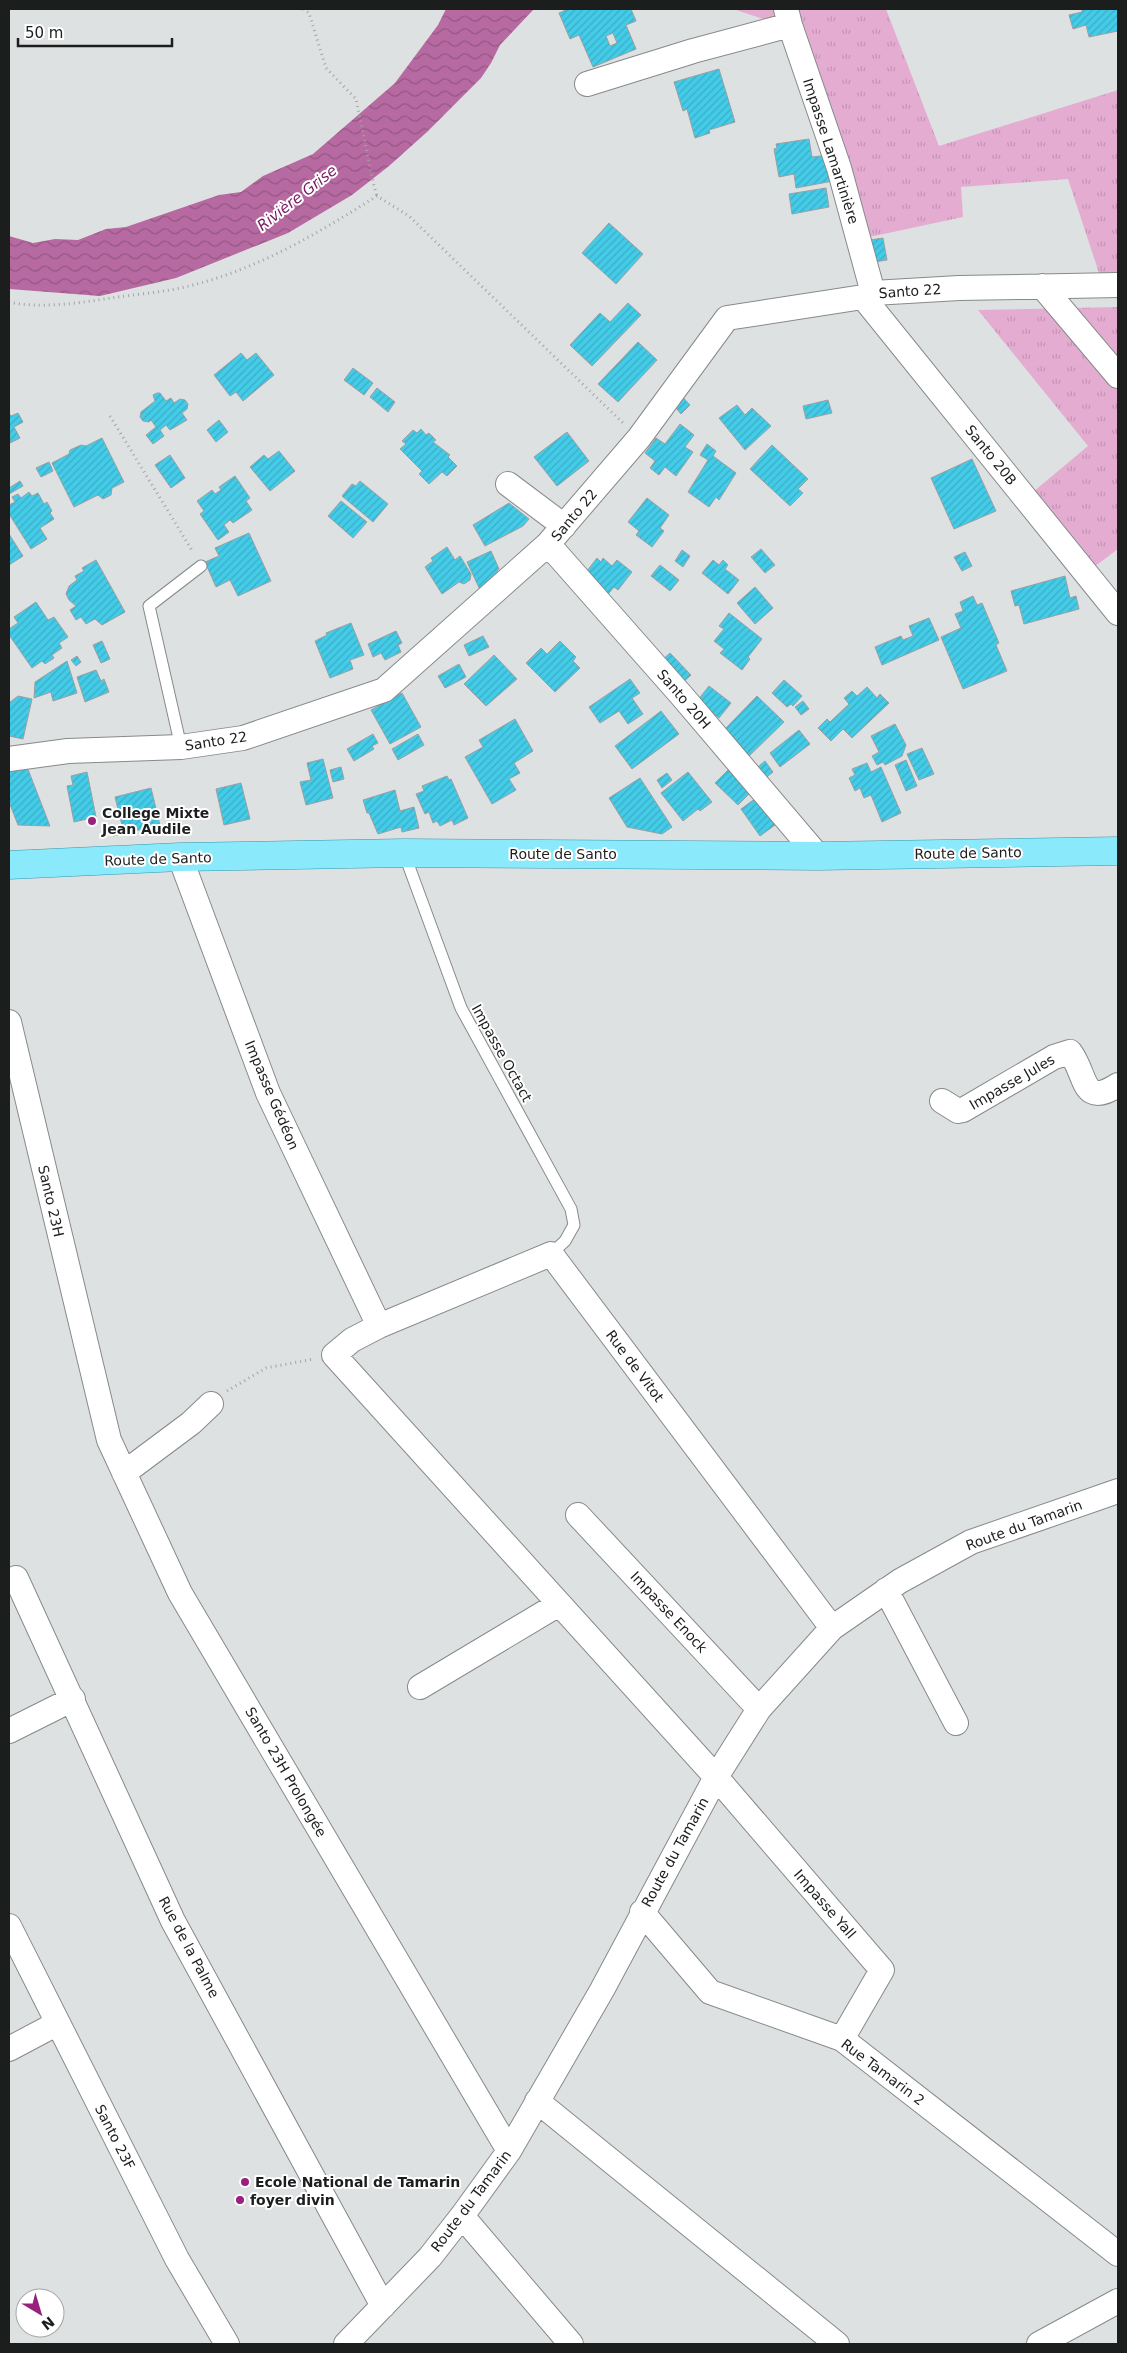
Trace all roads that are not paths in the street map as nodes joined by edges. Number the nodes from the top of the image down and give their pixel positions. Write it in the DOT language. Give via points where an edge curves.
graph roads {
  1 [pos="788,17"];
  2 [pos="587,84"];
  3 [pos="1118,285"];
  4 [pos="1042,286"];
  5 [pos="868,295"];
  6 [pos="1118,376"];
  7 [pos="508,484"];
  8 [pos="564,526"];
  9 [pos="548,544"];
  10 [pos="201,566"];
  11 [pos="1118,613"];
  12 [pos="181,747"];
  13 [pos="9,759"];
  14 [pos="1118,851"];
  15 [pos="404,853"];
  16 [pos="818,856"];
  17 [pos="180,857"];
  18 [pos="9,865"];
  19 [pos="9,1022"];
  20 [pos="1118,1084"];
  21 [pos="942,1101"];
  22 [pos="551,1254"];
  23 [pos="379,1326"];
  24 [pos="93,1380"];
  25 [pos="216,1399"];
  26 [pos="124,1473"];
  27 [pos="1118,1491"];
  28 [pos="578,1515"];
  29 [pos="16,1578"];
  30 [pos="886,1590"];
  31 [pos="559,1604"];
  32 [pos="832,1628"];
  33 [pos="420,1687"];
  34 [pos="73,1699"];
  35 [pos="759,1709"];
  36 [pos="956,1723"];
  37 [pos="9,1731"];
  38 [pos="716,1778"];
  39 [pos="642,1912"];
  40 [pos="9,1926"];
  41 [pos="58,2023"];
  42 [pos="842,2039"];
  43 [pos="9,2049"];
  44 [pos="537,2102"];
  45 [pos="509,2151"];
  46 [pos="462,2216"];
  47 [pos="1118,2254"];
  48 [pos="1118,2301"];
  49 [pos="383,2306"];
  50 [pos="351,2343"];
  51 [pos="227,2344"];
  52 [pos="571,2344"];
  53 [pos="837,2344"];
  54 [pos="1038,2344"];
  1 -- 2 [label="street"];
  1 -- 5 [label="street, Impasse Lamartinière" via="839,168"];
  3 -- 4 [label="street, Santo 22"];
  4 -- 5 [label="street, Santo 22"];
  4 -- 6 [label="street"];
  5 -- 8 [label="street, Santo 22" via="727,318 639,438"];
  5 -- 11 [label="street, Santo 20B"];
  7 -- 8 [label="street"];
  8 -- 9 [label="street, Santo 22"];
  9 -- 12 [label="street, Santo 22" via="384,690 244,738"];
  9 -- 16 [label="street, Santo 20H"];
  10 -- 12 [label="lane" via="150,606"];
  12 -- 13 [label="street, Santo 22" via="68,751"];
  14 -- 16 [label="main road, Route de Santo"];
  15 -- 16 [label="main road, Route de Santo"];
  15 -- 17 [label="main road, Route de Santo"];
  15 -- 22 [label="lane, Impasse Octact" via="461,1008 571,1209 574,1225 564,1242"];
  17 -- 18 [label="main road, Route de Santo"];
  17 -- 23 [label="street, Impasse Gédéon" via="268,1093"];
  19 -- 24 [label="street, Santo 23H"];
  20 -- 21 [label="street, Impasse Jules" via="1100,1094 1087,1089 1070,1052 1054,1057 963,1110 958,1111"];
  22 -- 23 [label="street"];
  22 -- 32 [label="street, Rue de Vitot"];
  23 -- 31 [label="street" via="352,1340 334,1355"];
  24 -- 26 [label="street, Santo 23H Prolongée" via="109,1440"];
  25 -- 26 [label="street" via="191,1423"];
  26 -- 45 [label="street, Santo 23H Prolongée" via="180,1593"];
  27 -- 30 [label="street, Route du Tamarin" via="971,1542"];
  28 -- 35 [label="street, Impasse Enock"];
  29 -- 34 [label="street, Rue de la Palme"];
  30 -- 32 [label="street, Route du Tamarin"];
  30 -- 36 [label="street"];
  31 -- 33 [label="street"];
  31 -- 38 [label="street"];
  32 -- 35 [label="street, Route du Tamarin"];
  34 -- 37 [label="street"];
  34 -- 49 [label="street, Rue de la Palme" via="173,1921"];
  35 -- 38 [label="street, Route du Tamarin"];
  38 -- 39 [label="street, Route du Tamarin"];
  38 -- 42 [label="street, Impasse Yall" via="882,1970"];
  39 -- 42 [label="street, Rue Tamarin 2" via="710,1992"];
  39 -- 44 [label="street, Route du Tamarin" via="602,1990"];
  40 -- 41 [label="street, Santo 23F"];
  41 -- 43 [label="street"];
  41 -- 51 [label="street, Santo 23F" via="176,2259"];
  42 -- 47 [label="street, Rue Tamarin 2"];
  44 -- 45 [label="street, Route du Tamarin"];
  44 -- 53 [label="street"];
  45 -- 46 [label="street, Route du Tamarin"];
  46 -- 49 [label="street, Route du Tamarin"];
  46 -- 52 [label="street"];
  48 -- 54 [label="street"];
  49 -- 50 [label="street, Route du Tamarin"];
}
